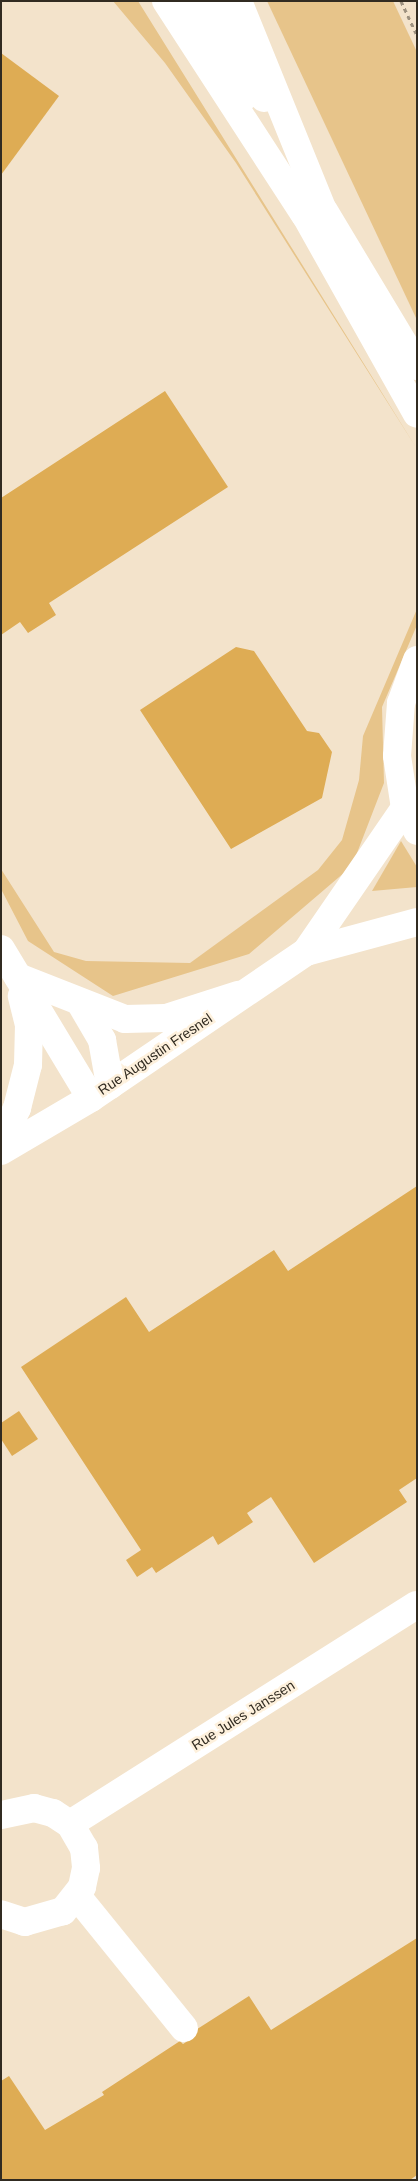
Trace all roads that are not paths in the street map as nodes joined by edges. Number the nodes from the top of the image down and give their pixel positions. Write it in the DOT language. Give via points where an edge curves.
graph roads {
  1 [pos="166,1"];
  2 [pos="189,1"];
  3 [pos="212,1"];
  4 [pos="238,1"];
  5 [pos="314,212"];
  6 [pos="417,366"];
  7 [pos="417,414"];
  8 [pos="417,660"];
  9 [pos="411,820"];
  10 [pos="417,922"];
  11 [pos="1,949"];
  12 [pos="306,952"];
  13 [pos="18,977"];
  14 [pos="249,991"];
  15 [pos="81,1004"];
  16 [pos="100,1091"];
  17 [pos="1,1141"];
  18 [pos="1,1151"];
  19 [pos="417,1605"];
  20 [pos="5,1806"];
  21 [pos="70,1824"];
  22 [pos="77,1896"];
  23 [pos="1,1914"];
  24 [pos="184,2028"];
  1 -- 5 [label="main road"];
  2 -- 5 [label="main road"];
  3 -- 5 [label="main road"];
  4 -- 5 [label="main road"];
  5 -- 6 [label="main road"];
  5 -- 7 [label="main road"];
  8 -- 9 [label="main road" via="401,704 397,756"];
  9 -- 12 [label="main road"];
  10 -- 12 [label="main road"];
  11 -- 13 [label="main road"];
  12 -- 14 [label="main road, Rue Augustin Fresnel"];
  13 -- 15 [label="main road"];
  13 -- 16 [label="main road"];
  13 -- 17 [label="main road" via="30,1025 28,1065 17,1108"];
  14 -- 15 [label="main road" via="166,1018 125,1019"];
  14 -- 16 [label="main road, Rue Augustin Fresnel"];
  15 -- 16 [label="main road" via="102,1040"];
  16 -- 18 [label="main road, Rue Augustin Fresnel"];
  19 -- 21 [label="main road, Rue Jules Janssen"];
  20 -- 21 [label="main road" via="34,1808"];
  21 -- 22 [label="main road" via="84,1848 86,1868"];
  22 -- 23 [label="main road" via="63,1911 45,1919 25,1922"];
  22 -- 24 [label="main road"];
}
